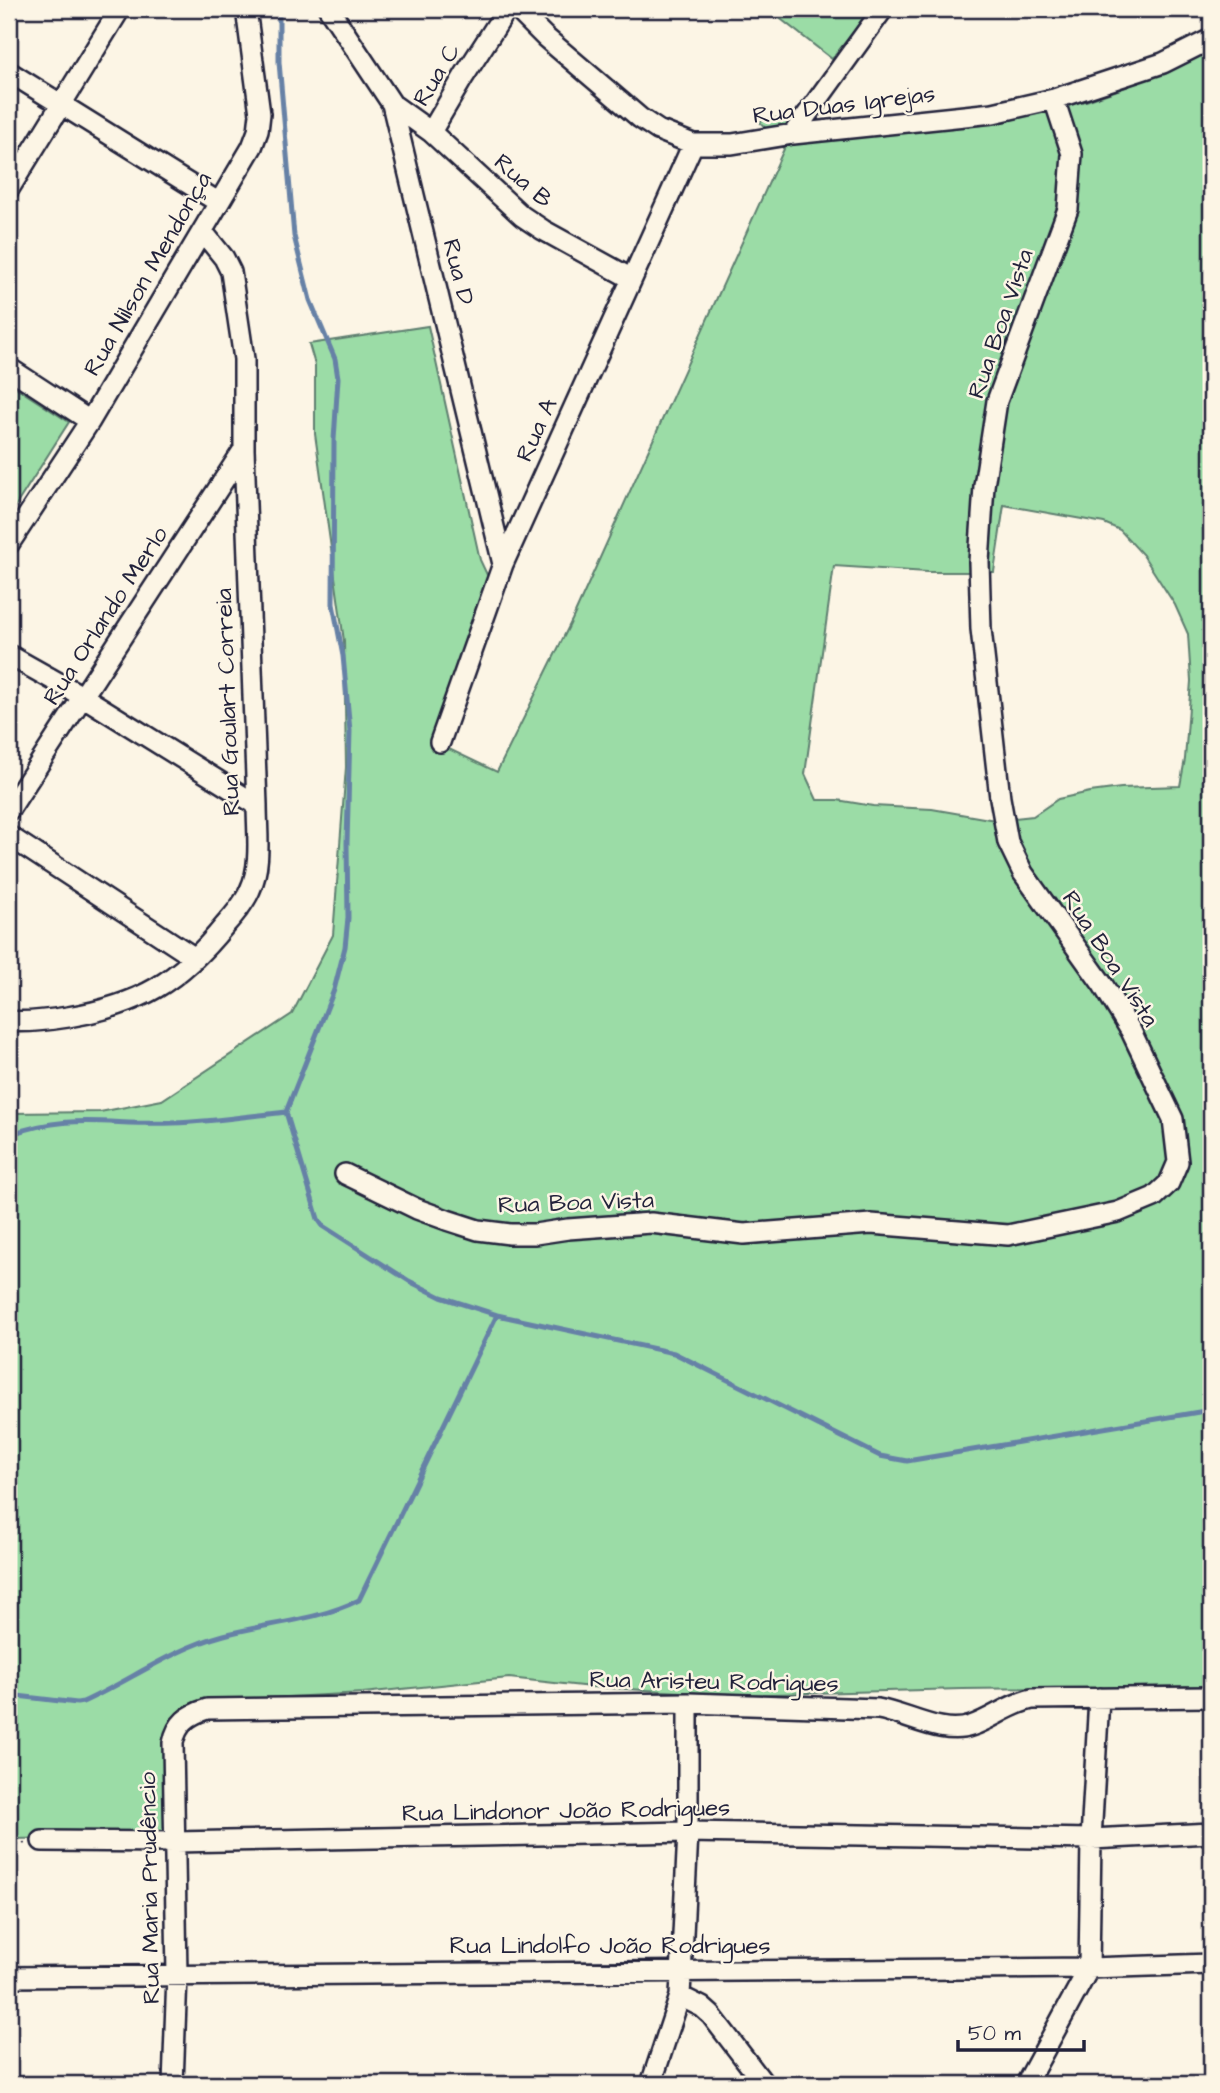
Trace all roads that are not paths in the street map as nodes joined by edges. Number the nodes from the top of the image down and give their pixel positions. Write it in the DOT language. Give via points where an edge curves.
graph roads {
  1 [pos="120,9"];
  2 [pos="246,9"];
  3 [pos="329,9"];
  4 [pos="507,9"];
  5 [pos="517,9"];
  6 [pos="883,9"];
  7 [pos="1211,39"];
  8 [pos="9,72"];
  9 [pos="1054,99"];
  10 [pos="61,103"];
  11 [pos="392,104"];
  12 [pos="431,132"];
  13 [pos="793,134"];
  14 [pos="693,144"];
  15 [pos="9,189"];
  16 [pos="218,202"];
  17 [pos="203,232"];
  18 [pos="632,279"];
  19 [pos="9,368"];
  20 [pos="90,421"];
  21 [pos="244,449"];
  22 [pos="9,544"];
  23 [pos="503,564"];
  24 [pos="9,655"];
  25 [pos="82,696"];
  26 [pos="440,742"];
  27 [pos="257,805"];
  28 [pos="9,810"];
  29 [pos="9,836"];
  30 [pos="195,957"];
  31 [pos="9,1021"];
  32 [pos="345,1174"];
  33 [pos="1211,1697"];
  34 [pos="1099,1699"];
  35 [pos="688,1703"];
  36 [pos="207,1709"];
  37 [pos="688,1832"];
  38 [pos="1211,1833"];
  39 [pos="1091,1839"];
  40 [pos="42,1841"];
  41 [pos="175,1842"];
  42 [pos="1211,1964"];
  43 [pos="1089,1968"];
  44 [pos="682,1970"];
  45 [pos="177,1975"];
  46 [pos="9,1977"];
  47 [pos="680,1996"];
  48 [pos="173,2084"];
  49 [pos="652,2084"];
  50 [pos="764,2084"];
  51 [pos="1026,2084"];
  1 -- 10 [label="street"];
  2 -- 16 [label="street, Rua Nilson Mendonça" via="260,114 258,131"];
  3 -- 11 [label="street, Rua D"];
  4 -- 12 [label="street, Rua C"];
  5 -- 14 [label="street, Rua Duas Igrejas" via="640,118"];
  6 -- 13 [label="street"];
  7 -- 9 [label="street, Rua Duas Igrejas" via="1163,63"];
  8 -- 10 [label="street"];
  9 -- 13 [label="street, Rua Duas Igrejas" via="993,113"];
  9 -- 32 [label="street, Rua Boa Vista" via="1072,154 1068,209 997,401 984,486 981,629 1008,842 1023,873 1124,1020 1173,1119 1178,1162 1169,1183 1154,1197 1127,1209 1008,1235 871,1224 744,1234 651,1223 510,1234 447,1220"];
  10 -- 15 [label="street"];
  10 -- 16 [label="street"];
  11 -- 12 [label="street, Rua B"];
  11 -- 23 [label="street, Rua D"];
  12 -- 18 [label="street, Rua B" via="522,216"];
  13 -- 14 [label="street, Rua Duas Igrejas" via="732,144"];
  14 -- 18 [label="street, Rua A"];
  16 -- 17 [label="street, Rua Nilson Mendonça"];
  17 -- 20 [label="street, Rua Nilson Mendonça"];
  17 -- 21 [label="street, Rua Goulart Correia" via="224,258 233,280 244,359"];
  18 -- 23 [label="street, Rua A"];
  19 -- 20 [label="street"];
  20 -- 22 [label="street, Rua Nilson Mendonça"];
  21 -- 25 [label="street, Rua Orlando Merlo"];
  21 -- 27 [label="street, Rua Goulart Correia"];
  23 -- 26 [label="street, Rua A"];
  24 -- 25 [label="street"];
  25 -- 27 [label="street"];
  25 -- 28 [label="street, Rua Orlando Merlo"];
  27 -- 30 [label="street, Rua Goulart Correia" via="257,862 251,890"];
  29 -- 30 [label="street"];
  30 -- 31 [label="street, Rua Goulart Correia" via="170,981 127,1003 56,1019"];
  33 -- 34 [label="street, Rua Aristeu Rodrigues"];
  34 -- 35 [label="street, Rua Aristeu Rodrigues" via="1032,1699 956,1728 878,1709"];
  34 -- 39 [label="street"];
  35 -- 36 [label="street, Rua Aristeu Rodrigues"];
  35 -- 37 [label="street"];
  36 -- 41 [label="street, Rua Maria Prudêncio" via="191,1714 176,1731 173,1743"];
  37 -- 39 [label="street, Rua Lindonor João Rodrigues"];
  37 -- 41 [label="street, Rua Lindonor João Rodrigues"];
  37 -- 44 [label="street"];
  38 -- 39 [label="street, Rua Lindonor João Rodrigues"];
  39 -- 43 [label="street"];
  40 -- 41 [label="street, Rua Lindonor João Rodrigues"];
  41 -- 45 [label="street, Rua Maria Prudêncio"];
  42 -- 43 [label="street, Rua Lindolfo João Rodrigues"];
  43 -- 44 [label="street, Rua Lindolfo João Rodrigues"];
  43 -- 51 [label="street"];
  44 -- 45 [label="street, Rua Lindolfo João Rodrigues"];
  44 -- 47 [label="street"];
  45 -- 46 [label="street, Rua Lindolfo João Rodrigues"];
  45 -- 48 [label="street, Rua Maria Prudêncio"];
  47 -- 49 [label="street"];
  47 -- 50 [label="street" via="711,2015"];
}
